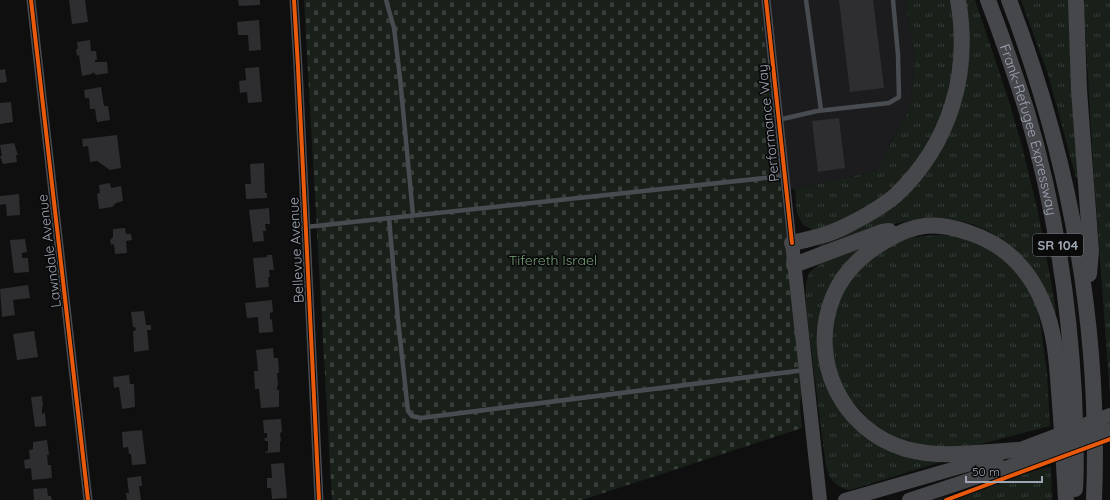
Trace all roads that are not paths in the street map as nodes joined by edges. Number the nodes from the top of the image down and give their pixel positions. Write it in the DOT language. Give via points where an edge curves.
graph roads {
  1 [pos="31,0"];
  2 [pos="294,0"];
  3 [pos="386,0"];
  4 [pos="766,0"];
  5 [pos="806,0"];
  6 [pos="893,0"];
  7 [pos="958,0"];
  8 [pos="988,0"];
  9 [pos="1009,0"];
  10 [pos="1076,0"];
  11 [pos="821,110"];
  12 [pos="778,120"];
  13 [pos="784,176"];
  14 [pos="413,215"];
  15 [pos="389,218"];
  16 [pos="306,227"];
  17 [pos="912,228"];
  18 [pos="792,243"];
  19 [pos="794,265"];
  20 [pos="1086,304"];
  21 [pos="805,370"];
  22 [pos="1110,415"];
  23 [pos="1110,430"];
  24 [pos="1018,457"];
  25 [pos="88,500"];
  26 [pos="319,500"];
  27 [pos="820,500"];
  28 [pos="845,500"];
  29 [pos="909,500"];
  30 [pos="1066,500"];
  31 [pos="1074,500"];
  32 [pos="1094,500"];
  1 -- 25 [label="street, Lawndale Avenue"];
  2 -- 16 [label="street, Bellevue Avenue"];
  3 -- 14 [label="lane" via="394,28"];
  4 -- 12 [label="street, Performance Way"];
  5 -- 11 [label="lane"];
  6 -- 11 [label="lane" via="900,96 889,103"];
  7 -- 18 [label="highway" via="962,54 957,91 947,122 926,160 895,195 876,210 843,228"];
  8 -- 31 [label="highway, Frank-Refugee Expressway / SR 104" via="1027,113 1056,235 1072,366 1076,457"];
  9 -- 20 [label="highway, Frank-Refugee Expressway / SR 104" via="1038,83 1063,171"];
  10 -- 20 [label="highway" via="1091,251"];
  11 -- 12 [label="lane"];
  12 -- 13 [label="street, Performance Way"];
  13 -- 14 [label="lane"];
  13 -- 18 [label="street, Performance Way"];
  14 -- 15 [label="lane"];
  15 -- 16 [label="lane"];
  15 -- 21 [label="lane" via="407,403 412,416 422,418"];
  16 -- 26 [label="street, Bellevue Avenue"];
  17 -- 19 [label="highway" via="882,232"];
  17 -- 24 [label="highway" via="896,234 853,265 833,296 826,319 824,341 833,386 846,408 863,427 898,446 938,454"];
  17 -- 30 [label="highway" via="928,225 945,226 990,240 1014,259 1038,292 1048,320 1057,363"];
  18 -- 19 [label="main road, Performance Way"];
  19 -- 21 [label="main road, Performance Way"];
  20 -- 32 [label="highway, Frank-Refugee Expressway / SR 104" via="1095,416"];
  21 -- 27 [label="main road, Performance Way"];
  22 -- 24 [label="main road, bridge"];
  23 -- 24 [label="main road, bridge"];
  24 -- 28 [label="main road"];
  24 -- 29 [label="main road"];
}
